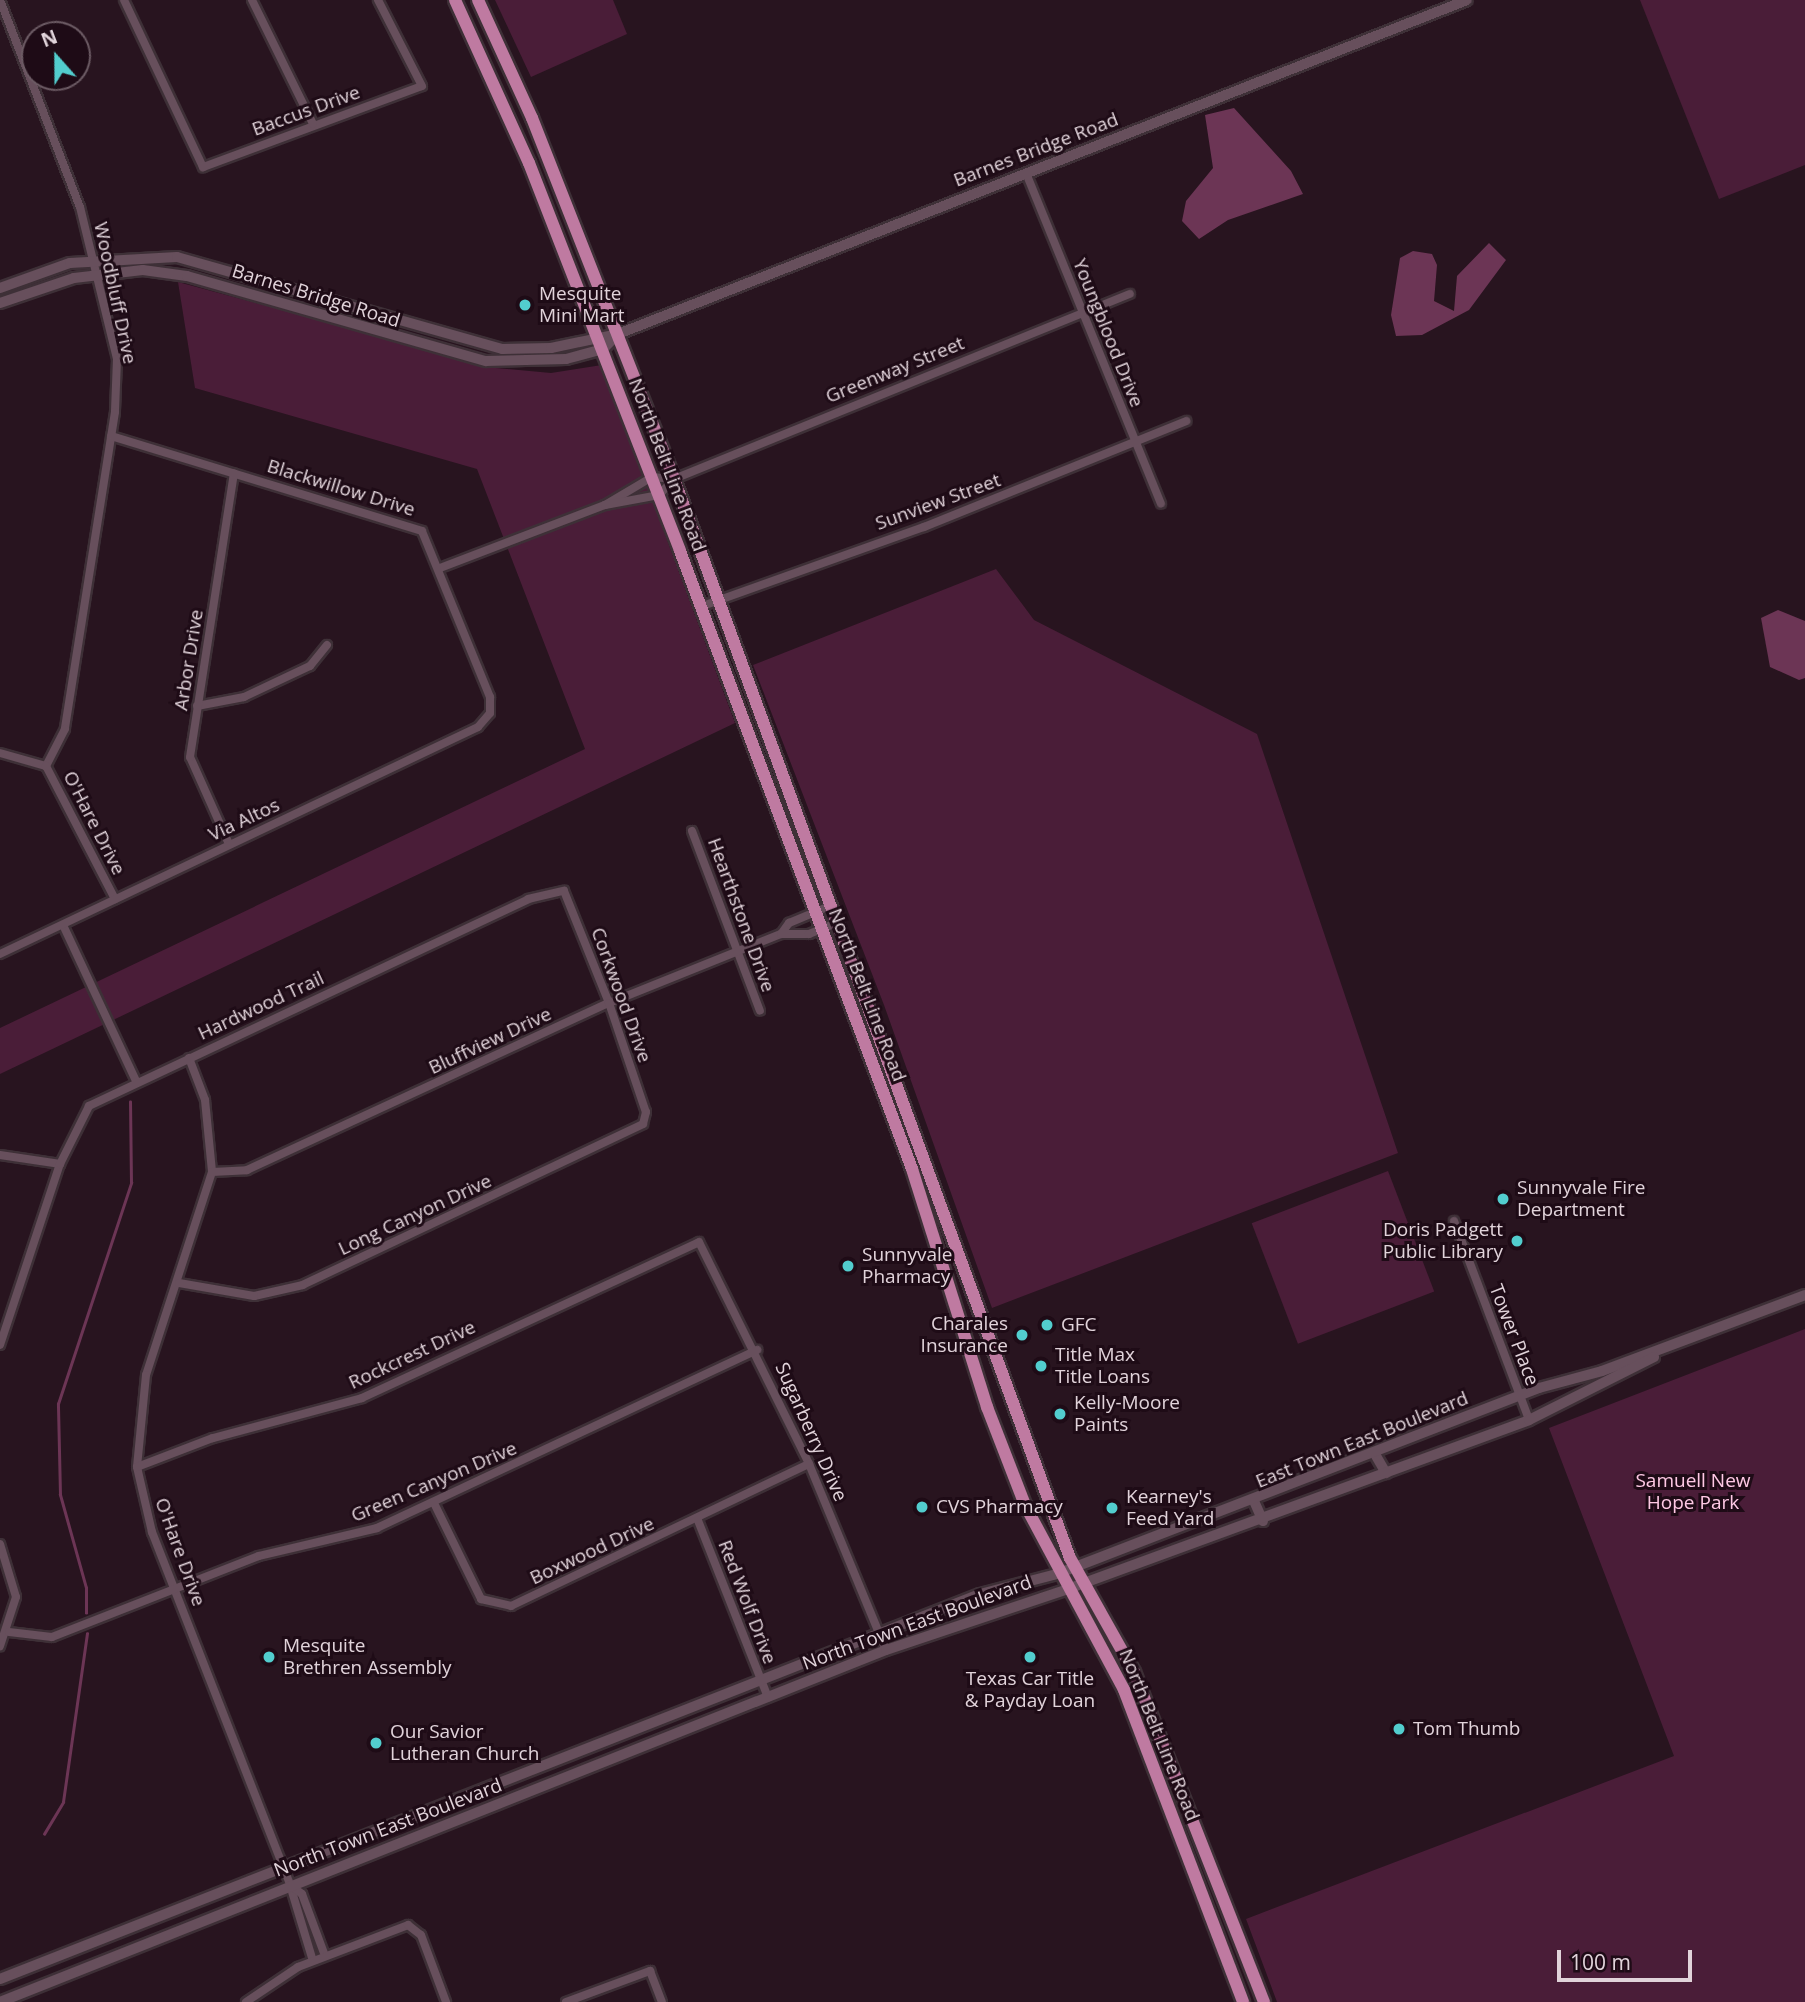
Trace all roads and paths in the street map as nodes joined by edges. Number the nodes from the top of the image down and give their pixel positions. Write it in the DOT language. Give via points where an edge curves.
graph roads {
  1 [pos="0,0"];
  2 [pos="124,0"];
  3 [pos="253,0"];
  4 [pos="379,0"];
  5 [pos="455,0"];
  6 [pos="478,0"];
  7 [pos="1467,0"];
  8 [pos="313,124"];
  9 [pos="536,128"];
  10 [pos="518,136"];
  11 [pos="1026,173"];
  12 [pos="92,260"];
  13 [pos="214,267"];
  14 [pos="96,275"];
  15 [pos="209,282"];
  16 [pos="0,288"];
  17 [pos="1129,294"];
  18 [pos="309,295"];
  19 [pos="0,303"];
  20 [pos="305,310"];
  21 [pos="1083,313"];
  22 [pos="618,334"];
  23 [pos="598,336"];
  24 [pos="603,349"];
  25 [pos="1186,421"];
  26 [pos="111,436"];
  27 [pos="1135,442"];
  28 [pos="234,472"];
  29 [pos="652,477"];
  30 [pos="674,479"];
  31 [pos="659,495"];
  32 [pos="1161,504"];
  33 [pos="605,505"];
  34 [pos="440,568"];
  35 [pos="718,602"];
  36 [pos="700,607"];
  37 [pos="327,645"];
  38 [pos="491,704"];
  39 [pos="197,706"];
  40 [pos="0,753"];
  41 [pos="46,766"];
  42 [pos="799,809"];
  43 [pos="779,818"];
  44 [pos="692,831"];
  45 [pos="229,845"];
  46 [pos="564,891"];
  47 [pos="115,899"];
  48 [pos="834,905"];
  49 [pos="814,912"];
  50 [pos="840,921"];
  51 [pos="63,925"];
  52 [pos="821,929"];
  53 [pos="781,934"];
  54 [pos="739,951"];
  55 [pos="0,954"];
  56 [pos="609,1003"];
  57 [pos="760,1011"];
  58 [pos="189,1058"];
  59 [pos="137,1083"];
  60 [pos="646,1112"];
  61 [pos="916,1125"];
  62 [pos="899,1132"];
  63 [pos="0,1156"];
  64 [pos="60,1164"];
  65 [pos="212,1172"];
  66 [pos="1454,1221"];
  67 [pos="690,1242"];
  68 [pos="179,1283"];
  69 [pos="1805,1295"];
  70 [pos="4,1312"];
  71 [pos="1682,1342"];
  72 [pos="0,1345"];
  73 [pos="757,1350"];
  74 [pos="1520,1396"];
  75 [pos="1013,1410"];
  76 [pos="991,1418"];
  77 [pos="1530,1420"];
  78 [pos="1376,1454"];
  79 [pos="809,1464"];
  80 [pos="137,1467"];
  81 [pos="1386,1474"];
  82 [pos="1254,1501"];
  83 [pos="434,1503"];
  84 [pos="697,1518"];
  85 [pos="1263,1521"];
  86 [pos="0,1544"];
  87 [pos="1074,1569"];
  88 [pos="1057,1574"];
  89 [pos="1084,1584"];
  90 [pos="175,1589"];
  91 [pos="1065,1590"];
  92 [pos="958,1603"];
  93 [pos="964,1621"];
  94 [pos="9,1632"];
  95 [pos="879,1633"];
  96 [pos="0,1647"];
  97 [pos="886,1650"];
  98 [pos="761,1679"];
  99 [pos="768,1697"];
  100 [pos="664,1717"];
  101 [pos="671,1735"];
  102 [pos="1182,1796"];
  103 [pos="445,1803"];
  104 [pos="1166,1803"];
  105 [pos="453,1822"];
  106 [pos="283,1866"];
  107 [pos="290,1885"];
  108 [pos="1233,1922"];
  109 [pos="1215,1930"];
  110 [pos="326,1956"];
  111 [pos="313,1961"];
  112 [pos="0,1979"];
  113 [pos="0,2002"];
  114 [pos="246,2002"];
  115 [pos="446,2002"];
  116 [pos="566,2002"];
  117 [pos="662,2002"];
  118 [pos="1243,2002"];
  119 [pos="1264,2002"];
  1 -- 12 [label="street, Woodbluff Drive" via="80,207"];
  2 -- 8 [label="street, Baccus Drive" via="203,167"];
  3 -- 8 [label="street"];
  4 -- 8 [label="street, Baccus Drive" via="422,86"];
  5 -- 10 [label="main road, North Belt Line Road"];
  6 -- 9 [label="main road, North Belt Line Road"];
  7 -- 11 [label="street, Barnes Bridge Road"];
  9 -- 10 [label="main road"];
  9 -- 22 [label="main road, North Belt Line Road"];
  10 -- 23 [label="main road, North Belt Line Road"];
  11 -- 21 [label="street, Youngblood Drive"];
  11 -- 22 [label="street, Barnes Bridge Road"];
  12 -- 13 [label="main road, Barnes Bridge Road" via="177,257"];
  12 -- 14 [label="street, Woodbluff Drive"];
  12 -- 16 [label="main road, Barnes Bridge Road"];
  13 -- 15 [label="main road"];
  13 -- 18 [label="main road, Barnes Bridge Road"];
  14 -- 15 [label="main road, Barnes Bridge Road" via="142,270"];
  14 -- 19 [label="main road, Barnes Bridge Road"];
  14 -- 26 [label="street, Woodbluff Drive" via="117,359"];
  15 -- 20 [label="main road, Barnes Bridge Road"];
  17 -- 21 [label="street, Greenway Street"];
  18 -- 20 [label="main road"];
  18 -- 23 [label="main road, Barnes Bridge Road" via="502,349 551,348"];
  20 -- 24 [label="main road, Barnes Bridge Road" via="486,361 552,361"];
  21 -- 27 [label="street, Youngblood Drive"];
  21 -- 30 [label="street, Greenway Street"];
  22 -- 23 [label="main road, Barnes Bridge Road"];
  22 -- 24 [label="main road, Barnes Bridge Road"];
  22 -- 30 [label="main road, North Belt Line Road"];
  23 -- 24 [label="main road, North Belt Line Road"];
  24 -- 29 [label="main road, North Belt Line Road"];
  25 -- 27 [label="street, Sunview Street"];
  26 -- 28 [label="street, Blackwillow Drive"];
  26 -- 41 [label="street, Woodbluff Drive" via="65,729"];
  27 -- 32 [label="street, Youngblood Drive"];
  27 -- 35 [label="street, Sunview Street"];
  28 -- 34 [label="street, Blackwillow Drive" via="412,524 422,531"];
  28 -- 39 [label="street, Arbor Drive"];
  29 -- 30 [label="street"];
  29 -- 31 [label="main road, North Belt Line Road"];
  29 -- 33 [label="street"];
  30 -- 31 [label="street"];
  30 -- 35 [label="main road, North Belt Line Road"];
  31 -- 33 [label="street"];
  31 -- 36 [label="main road, North Belt Line Road"];
  33 -- 34 [label="street"];
  34 -- 38 [label="street, Blackwillow Drive"];
  35 -- 36 [label="street, Sunview Street"];
  35 -- 42 [label="main road, North Belt Line Road"];
  36 -- 43 [label="main road, North Belt Line Road"];
  37 -- 39 [label="street" via="310,666 244,697"];
  38 -- 45 [label="street, Via Altos" via="478,726"];
  39 -- 45 [label="street, Arbor Drive" via="190,757"];
  40 -- 41 [label="street, O'Hare Drive"];
  41 -- 47 [label="street, O'Hare Drive"];
  42 -- 43 [label="main road"];
  42 -- 48 [label="main road, North Belt Line Road"];
  43 -- 49 [label="main road, North Belt Line Road"];
  44 -- 54 [label="street, Hearthstone Drive"];
  45 -- 47 [label="street, Via Altos"];
  46 -- 56 [label="street, Corkwood Drive"];
  46 -- 58 [label="street, Hardwood Trail" via="528,899"];
  47 -- 51 [label="street, Via Altos"];
  48 -- 49 [label="street, Bluffview Drive"];
  48 -- 50 [label="main road, North Belt Line Road"];
  49 -- 52 [label="main road, North Belt Line Road"];
  49 -- 53 [label="street, Bluffview Drive" via="789,923"];
  50 -- 52 [label="street, Bluffview Drive"];
  50 -- 61 [label="main road, North Belt Line Road"];
  51 -- 55 [label="street, Via Altos"];
  51 -- 59 [label="street"];
  52 -- 53 [label="street, Bluffview Drive"];
  52 -- 62 [label="main road, North Belt Line Road"];
  53 -- 54 [label="street, Bluffview Drive"];
  54 -- 56 [label="street, Bluffview Drive"];
  54 -- 57 [label="street, Hearthstone Drive"];
  56 -- 60 [label="street, Corkwood Drive"];
  56 -- 65 [label="street, Bluffview Drive" via="247,1170"];
  58 -- 59 [label="street, Hardwood Trail"];
  58 -- 65 [label="street, O'Hare Drive" via="205,1100"];
  59 -- 64 [label="street, Hardwood Trail" via="89,1106"];
  60 -- 68 [label="street, Long Canyon Drive" via="631,1134 303,1285 254,1296"];
  61 -- 62 [label="main road"];
  61 -- 75 [label="main road, North Belt Line Road"];
  62 -- 76 [label="main road, North Belt Line Road"];
  63 -- 64 [label="street"];
  64 -- 70 [label="street, Hardwood Trail"];
  65 -- 68 [label="street, O'Hare Drive"];
  66 -- 74 [label="street, Tower Place"];
  67 -- 73 [label="street, Sugarberry Drive" via="699,1242"];
  67 -- 80 [label="street, Rockcrest Drive" via="362,1398 213,1438"];
  68 -- 80 [label="street, O'Hare Drive" via="146,1375"];
  69 -- 71 [label="street, East Town East Boulevard"];
  70 -- 72 [label="street, Hardwood Trail"];
  71 -- 74 [label="street, East Town East Boulevard"];
  71 -- 77 [label="street, East Town East Boulevard"];
  73 -- 79 [label="street, Sugarberry Drive"];
  73 -- 83 [label="street, Green Canyon Drive"];
  74 -- 77 [label="street, Tower Place"];
  74 -- 78 [label="street, East Town East Boulevard"];
  75 -- 76 [label="main road"];
  75 -- 87 [label="main road, North Belt Line Road"];
  76 -- 88 [label="main road, North Belt Line Road"];
  77 -- 81 [label="street, East Town East Boulevard"];
  78 -- 81 [label="street"];
  78 -- 82 [label="street, East Town East Boulevard"];
  79 -- 84 [label="street, Boxwood Drive"];
  79 -- 95 [label="street, Sugarberry Drive"];
  80 -- 90 [label="street, O'Hare Drive"];
  81 -- 85 [label="street, East Town East Boulevard"];
  82 -- 85 [label="street"];
  82 -- 87 [label="street, East Town East Boulevard"];
  83 -- 84 [label="street, Boxwood Drive" via="481,1599 512,1606"];
  83 -- 90 [label="street, Green Canyon Drive" via="376,1528 259,1556"];
  84 -- 98 [label="street, Red Wolf Drive"];
  85 -- 89 [label="street, East Town East Boulevard"];
  86 -- 94 [label="street" via="16,1597"];
  87 -- 88 [label="street, East Town East Boulevard"];
  87 -- 89 [label="main road, North Belt Line Road"];
  88 -- 91 [label="main road, North Belt Line Road"];
  88 -- 92 [label="main road, North Town East Boulevard"];
  89 -- 91 [label="street, East Town East Boulevard"];
  89 -- 102 [label="main road, North Belt Line Road" via="1134,1672"];
  90 -- 94 [label="street, Green Canyon Drive" via="52,1637"];
  90 -- 106 [label="street, O'Hare Drive"];
  91 -- 93 [label="main road, North Town East Boulevard"];
  91 -- 104 [label="main road, North Belt Line Road" via="1124,1690"];
  92 -- 93 [label="main road"];
  92 -- 95 [label="main road, North Town East Boulevard"];
  93 -- 97 [label="main road, North Town East Boulevard"];
  94 -- 96 [label="street"];
  95 -- 97 [label="street, Sugarberry Drive"];
  95 -- 98 [label="main road, North Town East Boulevard"];
  97 -- 99 [label="main road, North Town East Boulevard"];
  98 -- 99 [label="street, Red Wolf Drive"];
  98 -- 100 [label="main road, North Town East Boulevard"];
  99 -- 101 [label="main road, North Town East Boulevard"];
  100 -- 101 [label="main road"];
  100 -- 103 [label="main road, North Town East Boulevard"];
  101 -- 105 [label="main road, North Town East Boulevard"];
  102 -- 104 [label="main road"];
  102 -- 108 [label="main road, North Belt Line Road"];
  103 -- 105 [label="main road"];
  103 -- 106 [label="main road, North Town East Boulevard"];
  104 -- 109 [label="main road, North Belt Line Road"];
  105 -- 107 [label="main road, North Town East Boulevard"];
  106 -- 107 [label="street, O'Hare Drive"];
  106 -- 112 [label="main road, North Town East Boulevard"];
  107 -- 110 [label="street" via="302,1894"];
  107 -- 111 [label="street"];
  107 -- 113 [label="main road, North Town East Boulevard"];
  108 -- 109 [label="main road"];
  108 -- 119 [label="main road, North Belt Line Road"];
  109 -- 118 [label="main road, North Belt Line Road"];
  110 -- 111 [label="street"];
  110 -- 115 [label="street" via="400,1926 417,1928"];
  111 -- 114 [label="street"];
  116 -- 117 [label="street" via="650,1971"];
}
